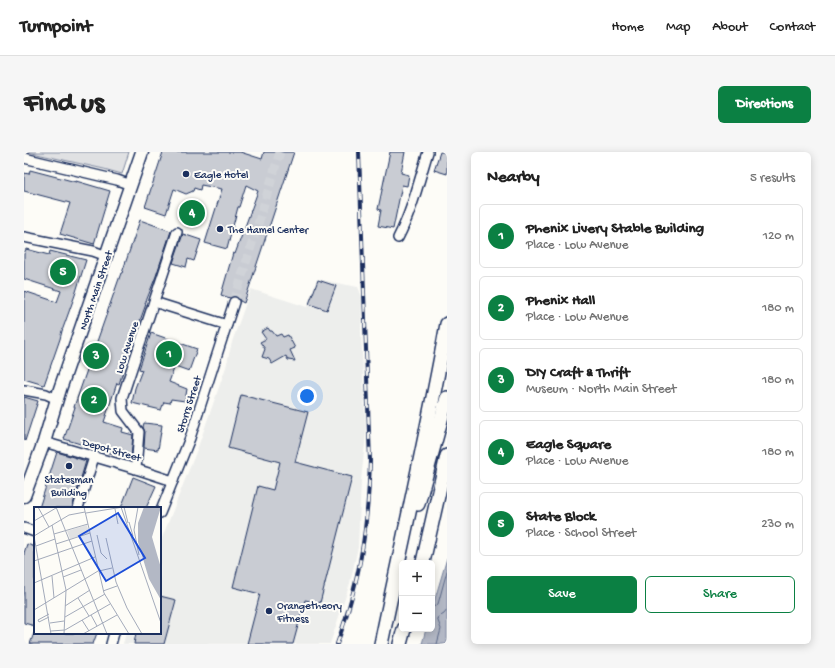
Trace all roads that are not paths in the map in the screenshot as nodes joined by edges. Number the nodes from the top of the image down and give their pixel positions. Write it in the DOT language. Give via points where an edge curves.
graph roads {
  1 [pos="142,152"];
  2 [pos="428,152"];
  3 [pos="24,158"];
  4 [pos="131,185"];
  5 [pos="177,232"];
  6 [pos="24,237"];
  7 [pos="398,238"];
  8 [pos="107,256"];
  9 [pos="154,302"];
  10 [pos="234,302"];
  11 [pos="447,324"];
  12 [pos="227,325"];
  13 [pos="24,390"];
  14 [pos="447,398"];
  15 [pos="57,399"];
  16 [pos="44,442"];
  17 [pos="447,456"];
  18 [pos="94,457"];
  19 [pos="136,469"];
  20 [pos="173,481"];
  21 [pos="447,495"];
  22 [pos="24,496"];
  23 [pos="78,507"];
  24 [pos="161,511"];
  25 [pos="24,528"];
  26 [pos="34,532"];
  27 [pos="423,560"];
  28 [pos="424,560"];
  29 [pos="391,594"];
  30 [pos="403,632"];
  31 [pos="114,634"];
  32 [pos="111,644"];
  33 [pos="381,644"];
  34 [pos="400,644"];
  1 -- 4 [label="main road, North Main Street"];
  2 -- 7 [label="street" via="408,218"];
  3 -- 4 [label="street"];
  4 -- 8 [label="main road, North Main Street"];
  5 -- 9 [label="street, Low Avenue"];
  6 -- 8 [label="street"];
  8 -- 15 [label="main road, North Main Street"];
  9 -- 12 [label="street"];
  9 -- 19 [label="street, Low Avenue" via="122,398 123,411 139,432"];
  10 -- 12 [label="street, Storrs Street"];
  11 -- 29 [label="highway"];
  12 -- 20 [label="street, Storrs Street"];
  13 -- 15 [label="street"];
  14 -- 29 [label="highway"];
  15 -- 16 [label="main road, North Main Street"];
  16 -- 18 [label="street, Depot Street"];
  16 -- 22 [label="main road, North Main Street"];
  17 -- 27 [label="highway"];
  18 -- 19 [label="street, Depot Street"];
  18 -- 23 [label="street"];
  19 -- 20 [label="street, Depot Street"];
  20 -- 24 [label="street, Storrs Street"];
  21 -- 28 [label="highway"];
  25 -- 26 [label="street"];
  29 -- 33 [label="highway"];
  30 -- 34 [label="highway"];
  31 -- 32 [label="street"];
}
